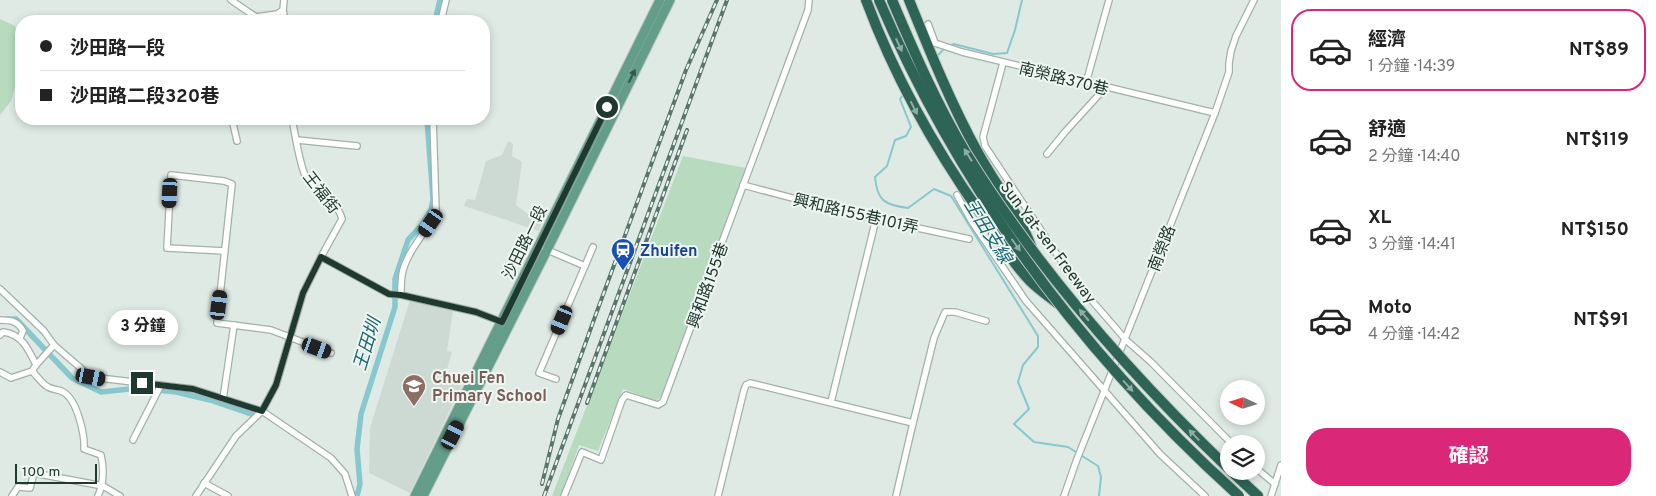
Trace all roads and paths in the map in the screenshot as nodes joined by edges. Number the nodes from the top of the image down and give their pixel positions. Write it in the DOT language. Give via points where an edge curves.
graph roads {
  1 [pos="231,0"];
  2 [pos="284,0"];
  3 [pos="446,0"];
  4 [pos="660,0"];
  5 [pos="670,0"];
  6 [pos="809,0"];
  7 [pos="866,0"];
  8 [pos="880,0"];
  9 [pos="892,0"];
  10 [pos="909,0"];
  11 [pos="1109,0"];
  12 [pos="1254,0"];
  13 [pos="283,10"];
  14 [pos="253,15"];
  15 [pos="270,15"];
  16 [pos="284,15"];
  17 [pos="442,15"];
  18 [pos="928,24"];
  19 [pos="1002,63"];
  20 [pos="1086,83"];
  21 [pos="1105,88"];
  22 [pos="1215,113"];
  23 [pos="233,125"];
  24 [pos="293,125"];
  25 [pos="433,125"];
  26 [pos="297,140"];
  27 [pos="237,142"];
  28 [pos="357,146"];
  29 [pos="1047,154"];
  30 [pos="743,185"];
  31 [pos="957,195"];
  32 [pos="876,219"];
  33 [pos="969,239"];
  34 [pos="594,247"];
  35 [pos="543,248"];
  36 [pos="1032,249"];
  37 [pos="225,251"];
  38 [pos="321,257"];
  39 [pos="585,266"];
  40 [pos="0,289"];
  41 [pos="401,295"];
  42 [pos="1060,306"];
  43 [pos="0,320"];
  44 [pos="986,321"];
  45 [pos="502,322"];
  46 [pos="234,325"];
  47 [pos="0,334"];
  48 [pos="20,338"];
  49 [pos="290,338"];
  50 [pos="1126,340"];
  51 [pos="54,345"];
  52 [pos="331,353"];
  53 [pos="34,368"];
  54 [pos="0,372"];
  55 [pos="556,379"];
  56 [pos="160,385"];
  57 [pos="1106,390"];
  58 [pos="224,399"];
  59 [pos="831,402"];
  60 [pos="262,411"];
  61 [pos="457,419"];
  62 [pos="912,423"];
  63 [pos="1223,435"];
  64 [pos="133,440"];
  65 [pos="1220,460"];
  66 [pos="1281,465"];
  67 [pos="1265,476"];
  68 [pos="1241,480"];
  69 [pos="204,483"];
  70 [pos="1275,484"];
  71 [pos="103,486"];
  72 [pos="12,496"];
  73 [pos="98,496"];
  74 [pos="120,496"];
  75 [pos="196,496"];
  76 [pos="228,496"];
  77 [pos="352,496"];
  78 [pos="415,496"];
  79 [pos="423,496"];
  80 [pos="564,496"];
  81 [pos="718,496"];
  82 [pos="896,496"];
  83 [pos="1064,496"];
  84 [pos="1205,496"];
  85 [pos="1239,496"];
  86 [pos="1258,496"];
  87 [pos="1271,496"];
  1 -- 14 [label="street"];
  2 -- 13 [label="street"];
  3 -- 17 [label="street"];
  4 -- 35 [label="main road, 沙田路一段"];
  35 -- 5 [label="main road, 沙田路一段, one-way"];
  6 -- 30 [label="street, 興和路155巷"];
  7 -- 42 [label="highway, Sun Yat-sen Freeway, one-way" via="880,39 949,170 1030,281"];
  8 -- 42 [label="highway, Sun Yat-sen Freeway, one-way, bridge" via="919,87 968,175"];
  36 -- 9 [label="highway, Sun Yat-sen Freeway, one-way, bridge" via="966,152 934,94"];
  10 -- 36 [label="highway, bridge" via="966,131 1020,221"];
  11 -- 20 [label="street"];
  12 -- 22 [label="street, 南榮路" via="1236,36 1229,72"];
  13 -- 15 [label="street"];
  13 -- 16 [label="street"];
  18 -- 19 [label="street, 南榮路370巷" via="935,43"];
  19 -- 20 [label="street, 南榮路370巷"];
  19 -- 50 [label="street" via="984,143 1074,280"];
  20 -- 21 [label="street, 南榮路370巷"];
  21 -- 22 [label="street, 南榮路370巷"];
  21 -- 29 [label="street"];
  22 -- 50 [label="street, 南榮路"];
  23 -- 27 [label="street"];
  24 -- 26 [label="street, 王福街"];
  25 -- 41 [label="street" via="436,211 402,273"];
  26 -- 28 [label="street"];
  26 -- 38 [label="street, 王福街" via="307,178 332,201 342,219"];
  30 -- 32 [label="street, 興和路155巷101弄"];
  30 -- 80 [label="street, 興和路155巷" via="664,402 658,405 626,395 601,460 582,452"];
  31 -- 57 [label="street" via="1026,301"];
  32 -- 33 [label="street, 興和路155巷101弄"];
  32 -- 59 [label="street"];
  34 -- 39 [label="street"];
  35 -- 39 [label="street"];
  35 -- 45 [label="main road, 沙田路一段"];
  35 -- 61 [label="main road, 沙田路一段"];
  65 -- 36 [label="highway, Sun Yat-sen Freeway, one-way, bridge" via="1132,370"];
  37 -- 37 [label="street" via="167,248 171,175 232,184"];
  37 -- 46 [label="street" via="216,323"];
  38 -- 41 [label="street" via="389,294"];
  38 -- 49 [label="street, 王福街" via="303,293"];
  39 -- 55 [label="street" via="539,373"];
  40 -- 51 [label="street"];
  41 -- 45 [label="street" via="476,312"];
  42 -- 85 [label="highway, Sun Yat-sen Freeway, one-way, bridge" via="1140,400"];
  43 -- 48 [label="street" via="15,321 23,331"];
  44 -- 62 [label="street" via="945,312 934,338"];
  45 -- 61 [label="main road, 沙田路一段"];
  46 -- 49 [label="street" via="271,330"];
  46 -- 58 [label="street"];
  47 -- 48 [label="street" via="9,333"];
  48 -- 53 [label="street" via="28,349"];
  49 -- 52 [label="street"];
  49 -- 60 [label="street, 王福街" via="276,385"];
  50 -- 57 [label="street, 南榮路"];
  50 -- 63 [label="street"];
  51 -- 53 [label="street"];
  51 -- 56 [label="street" via="91,377"];
  53 -- 54 [label="street" via="11,378"];
  53 -- 71 [label="street" via="47,387 69,396 81,422 84,449 101,455"];
  56 -- 58 [label="street" via="193,389"];
  56 -- 64 [label="street"];
  57 -- 83 [label="street, 南榮路"];
  57 -- 84 [label="street" via="1160,454"];
  58 -- 60 [label="street"];
  59 -- 62 [label="street"];
  59 -- 81 [label="street" via="750,383 746,385"];
  60 -- 69 [label="street, 王福街" via="236,436"];
  60 -- 77 [label="street" via="331,458 345,474"];
  61 -- 78 [label="main road, 沙田路一段"];
  61 -- 79 [label="main road, 沙田路一段"];
  62 -- 82 [label="street"];
  66 -- 70 [label="street"];
  67 -- 70 [label="street"];
  68 -- 86 [label="highway, Sun Yat-sen Freeway"];
  69 -- 75 [label="street, 王福街"];
  69 -- 76 [label="street"];
  70 -- 87 [label="street"];
  71 -- 72 [label="street" via="34,473 30,488 18,486"];
  71 -- 73 [label="street"];
  71 -- 74 [label="street"];
}
